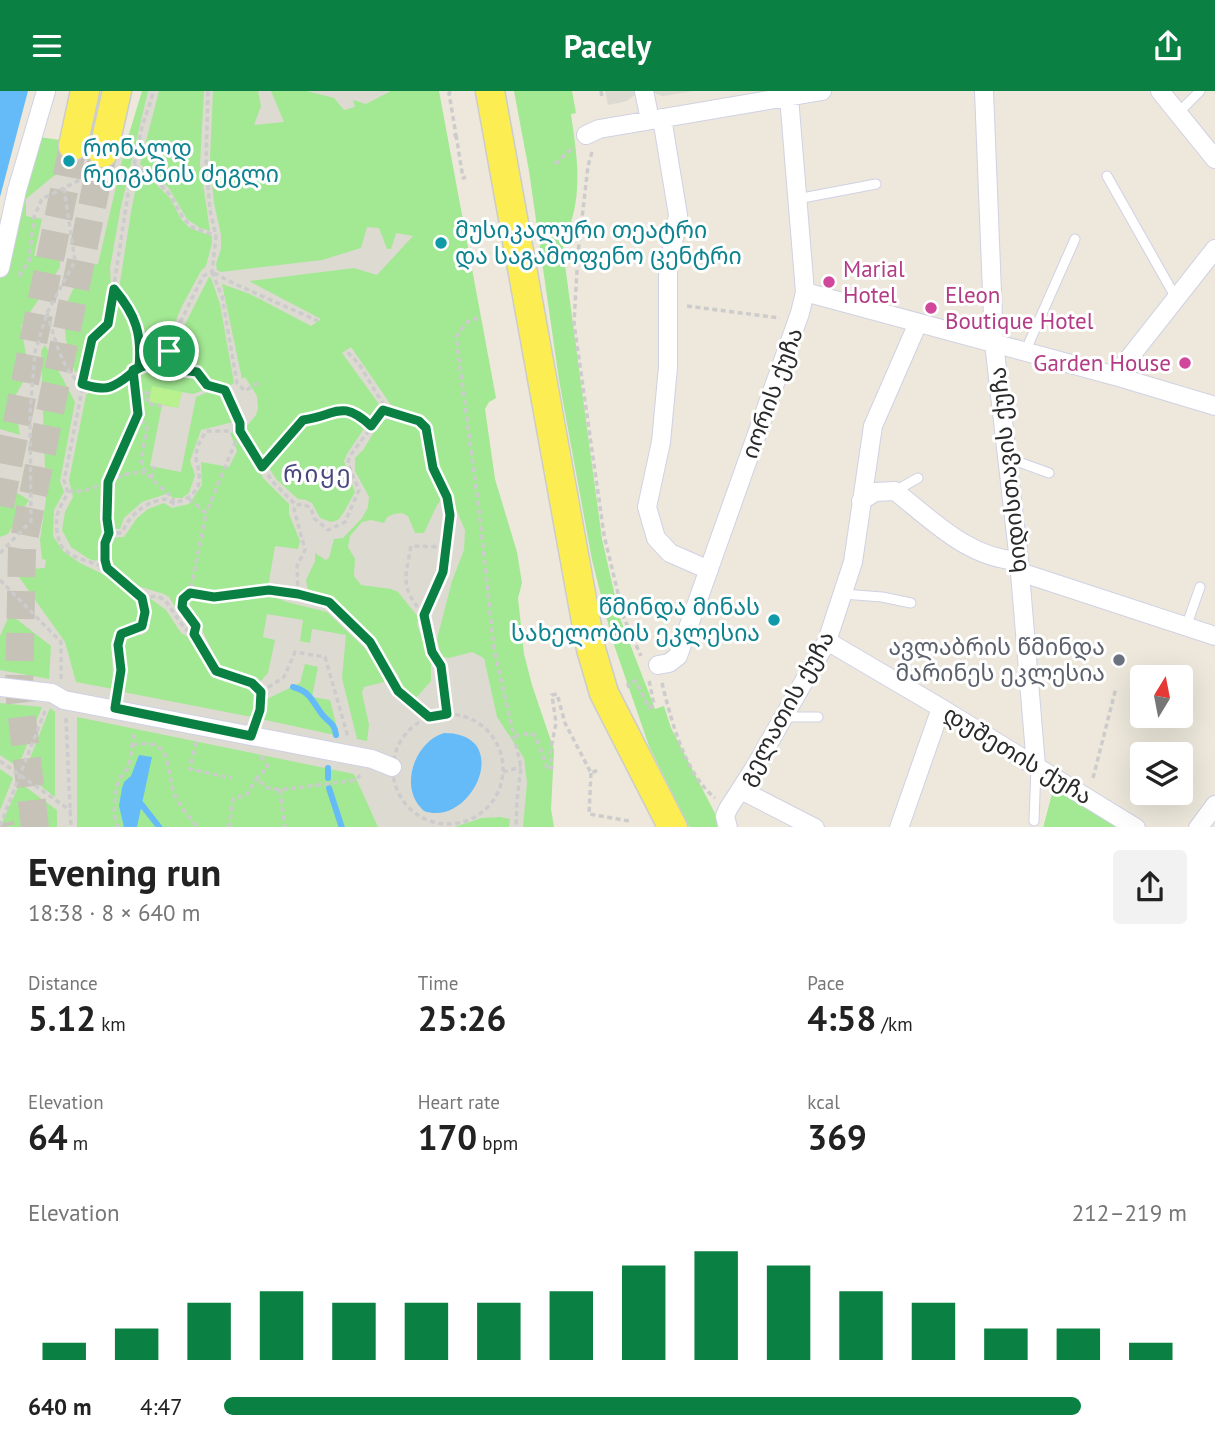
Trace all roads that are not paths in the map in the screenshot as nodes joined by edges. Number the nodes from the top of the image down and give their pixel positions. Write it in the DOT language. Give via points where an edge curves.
graph roads {
  1 [pos="46,91"];
  2 [pos="85,91"];
  3 [pos="491,91"];
  4 [pos="644,91"];
  5 [pos="822,91"];
  6 [pos="984,91"];
  7 [pos="1160,91"];
  8 [pos="1200,91"];
  9 [pos="118,96"];
  10 [pos="789,97"];
  11 [pos="1178,113"];
  12 [pos="656,119"];
  13 [pos="592,132"];
  14 [pos="73,146"];
  15 [pos="1215,159"];
  16 [pos="99,163"];
  17 [pos="1107,176"];
  18 [pos="876,184"];
  19 [pos="797,198"];
  20 [pos="1075,239"];
  21 [pos="1215,249"];
  22 [pos="0,268"];
  23 [pos="805,292"];
  24 [pos="1176,298"];
  25 [pos="918,323"];
  26 [pos="994,344"];
  27 [pos="1025,352"];
  28 [pos="1115,376"];
  29 [pos="1215,406"];
  30 [pos="1006,457"];
  31 [pos="1049,473"];
  32 [pos="918,478"];
  33 [pos="895,491"];
  34 [pos="862,501"];
  35 [pos="1019,566"];
  36 [pos="709,570"];
  37 [pos="1200,587"];
  38 [pos="843,594"];
  39 [pos="911,603"];
  40 [pos="1186,627"];
  41 [pos="1215,636"];
  42 [pos="827,641"];
  43 [pos="651,671"];
  44 [pos="0,687"];
  45 [pos="941,708"];
  46 [pos="783,717"];
  47 [pos="818,717"];
  48 [pos="1037,765"];
  49 [pos="392,767"];
  50 [pos="741,790"];
  51 [pos="1215,805"];
  52 [pos="1034,821"];
  53 [pos="672,827"];
  54 [pos="728,827"];
  55 [pos="813,827"];
  56 [pos="899,827"];
  57 [pos="1134,827"];
  58 [pos="1199,827"];
  1 -- 22 [label="street"];
  2 -- 14 [label="main road"];
  3 -- 53 [label="main road" via="591,649 604,693"];
  4 -- 12 [label="street"];
  5 -- 10 [label="street"];
  6 -- 26 [label="street, ხიდისთავის ქუჩა"];
  7 -- 11 [label="street"];
  8 -- 11 [label="lane"];
  9 -- 16 [label="main road"];
  10 -- 12 [label="street"];
  10 -- 19 [label="street, იორის ქუჩა"];
  11 -- 15 [label="street"];
  12 -- 13 [label="street"];
  12 -- 36 [label="street" via="678,215 668,271 662,442 647,507 656,538 670,553"];
  17 -- 24 [label="lane"];
  18 -- 19 [label="lane"];
  19 -- 23 [label="street, იორის ქუჩა"];
  20 -- 27 [label="lane"];
  21 -- 24 [label="street"];
  23 -- 25 [label="street"];
  23 -- 36 [label="street, იორის ქუჩა"];
  24 -- 28 [label="street"];
  25 -- 26 [label="street"];
  25 -- 34 [label="street, გელათის ქუჩა" via="873,426"];
  26 -- 27 [label="street"];
  26 -- 30 [label="street, ხიდისთავის ქუჩა"];
  27 -- 28 [label="street"];
  28 -- 29 [label="street"];
  30 -- 31 [label="lane"];
  30 -- 35 [label="street, ხიდისთავის ქუჩა"];
  32 -- 33 [label="lane"];
  33 -- 34 [label="street" via="875,492"];
  33 -- 35 [label="street" via="953,539"];
  34 -- 38 [label="street, გელათის ქუჩა"];
  35 -- 40 [label="street"];
  35 -- 48 [label="street, ხიდისთავის ქუჩა"];
  36 -- 43 [label="street, იორის ქუჩა" via="678,656"];
  37 -- 40 [label="lane"];
  38 -- 39 [label="lane"];
  38 -- 42 [label="street, გელათის ქუჩა"];
  40 -- 41 [label="street"];
  42 -- 45 [label="street, დუშეთის ქუჩა"];
  42 -- 46 [label="street, გელათის ქუჩა"];
  44 -- 49 [label="street" via="52,693 64,700 372,759"];
  45 -- 48 [label="street, დუშეთის ქუჩა"];
  45 -- 56 [label="street"];
  46 -- 47 [label="lane"];
  46 -- 50 [label="street, გელათის ქუჩა"];
  48 -- 52 [label="lane"];
  48 -- 57 [label="street, დუშეთის ქუჩა"];
  50 -- 54 [label="street, გელათის ქუჩა" via="725,816"];
  50 -- 55 [label="street"];
  51 -- 58 [label="street"];
}
